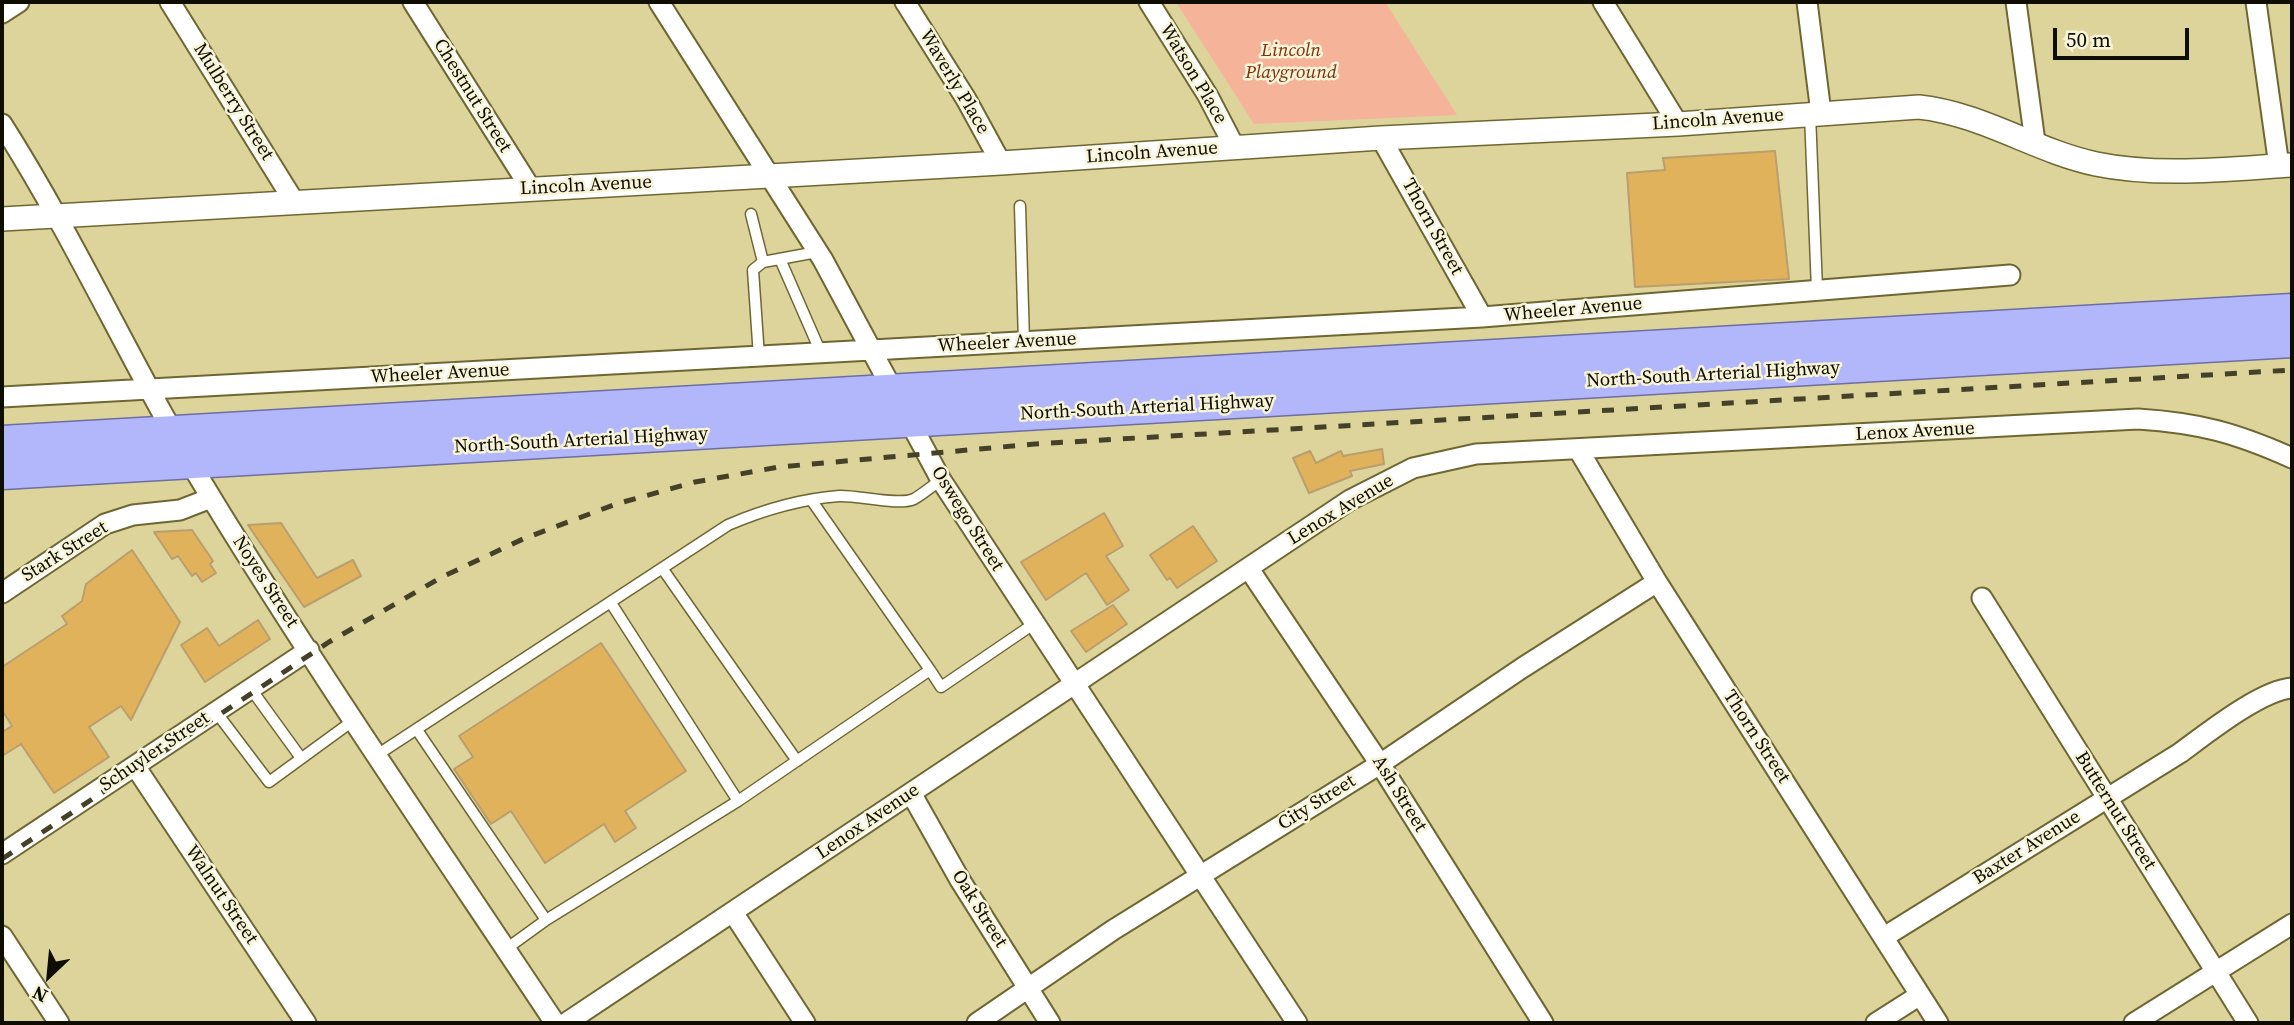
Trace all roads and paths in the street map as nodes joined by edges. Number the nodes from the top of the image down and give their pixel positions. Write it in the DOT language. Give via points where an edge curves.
graph roads {
  1 [pos="19,2"];
  2 [pos="170,2"];
  3 [pos="413,2"];
  4 [pos="659,2"];
  5 [pos="905,2"];
  6 [pos="1149,2"];
  7 [pos="1602,2"];
  8 [pos="1807,2"];
  9 [pos="2015,2"];
  10 [pos="2256,2"];
  11 [pos="2,13"];
  12 [pos="1816,113"];
  13 [pos="2,124"];
  14 [pos="1678,124"];
  15 [pos="1381,138"];
  16 [pos="2035,142"];
  17 [pos="1235,148"];
  18 [pos="1001,163"];
  19 [pos="2286,166"];
  20 [pos="769,175"];
  21 [pos="531,189"];
  22 [pos="295,203"];
  23 [pos="1020,206"];
  24 [pos="751,214"];
  25 [pos="57,216"];
  26 [pos="2,219"];
  27 [pos="817,252"];
  28 [pos="780,258"];
  29 [pos="763,262"];
  30 [pos="2010,275"];
  31 [pos="1816,290"];
  32 [pos="2292,310"];
  33 [pos="1482,317"];
  34 [pos="2292,341"];
  35 [pos="1024,342"];
  36 [pos="874,351"];
  37 [pos="821,354"];
  38 [pos="759,357"];
  39 [pos="150,389"];
  40 [pos="895,390"];
  41 [pos="2,397"];
  42 [pos="912,422"];
  43 [pos="174,432"];
  44 [pos="2,442"];
  45 [pos="1578,449"];
  46 [pos="2292,458"];
  47 [pos="191,463"];
  48 [pos="2,473"];
  49 [pos="941,480"];
  50 [pos="211,498"];
  51 [pos="812,501"];
  52 [pos="662,568"];
  53 [pos="1249,569"];
  54 [pos="1657,582"];
  55 [pos="2,593"];
  56 [pos="1982,598"];
  57 [pos="611,603"];
  58 [pos="1035,623"];
  59 [pos="309,650"];
  60 [pos="930,670"];
  61 [pos="1075,684"];
  62 [pos="251,689"];
  63 [pos="2284,690"];
  64 [pos="216,712"];
  65 [pos="354,720"];
  66 [pos="417,730"];
  67 [pos="377,755"];
  68 [pos="301,758"];
  69 [pos="797,761"];
  70 [pos="1380,764"];
  71 [pos="135,766"];
  72 [pos="911,793"];
  73 [pos="2106,797"];
  74 [pos="738,801"];
  75 [pos="2,854"];
  76 [pos="1202,875"];
  77 [pos="734,914"];
  78 [pos="546,920"];
  79 [pos="2292,924"];
  80 [pos="2,936"];
  81 [pos="1884,937"];
  82 [pos="506,949"];
  83 [pos="2215,972"];
  84 [pos="1028,989"];
  85 [pos="1920,995"];
  86 [pos="59,1023"];
  87 [pos="306,1023"];
  88 [pos="555,1023"];
  89 [pos="566,1023"];
  90 [pos="805,1023"];
  91 [pos="977,1023"];
  92 [pos="1050,1023"];
  93 [pos="1297,1023"];
  94 [pos="1543,1023"];
  95 [pos="1876,1023"];
  96 [pos="1938,1023"];
  97 [pos="2134,1023"];
  98 [pos="2248,1023"];
  1 -- 11 [label="street"];
  2 -- 22 [label="street, Mulberry Street"];
  3 -- 21 [label="street, Chestnut Street"];
  4 -- 20 [label="street, Oswego Street"];
  5 -- 18 [label="street, Waverly Place"];
  6 -- 17 [label="street, Watson Place"];
  7 -- 14 [label="street"];
  8 -- 12 [label="street"];
  9 -- 16 [label="street"];
  10 -- 19 [label="street"];
  12 -- 14 [label="street, Lincoln Avenue"];
  12 -- 16 [label="street, Lincoln Avenue" via="1919,107 1949,110"];
  12 -- 31 [label="lane"];
  13 -- 25 [label="street, Noyes Street"];
  14 -- 15 [label="street, Lincoln Avenue"];
  15 -- 17 [label="street, Lincoln Avenue"];
  15 -- 33 [label="street, Thorn Street"];
  16 -- 19 [label="street, Lincoln Avenue" via="2095,164 2153,171"];
  17 -- 18 [label="street, Lincoln Avenue"];
  18 -- 20 [label="street, Lincoln Avenue"];
  20 -- 21 [label="street, Lincoln Avenue"];
  20 -- 27 [label="street, Oswego Street"];
  21 -- 22 [label="street, Lincoln Avenue"];
  22 -- 25 [label="street, Lincoln Avenue"];
  23 -- 35 [label="lane"];
  24 -- 29 [label="lane"];
  25 -- 26 [label="street, Lincoln Avenue"];
  25 -- 39 [label="street, Noyes Street"];
  27 -- 28 [label="lane"];
  27 -- 36 [label="street, Oswego Street"];
  28 -- 29 [label="lane"];
  28 -- 37 [label="lane"];
  29 -- 38 [label="lane" via="753,270"];
  30 -- 31 [label="street, Wheeler Avenue"];
  31 -- 33 [label="street, Wheeler Avenue"];
  32 -- 40 [label="highway, North-South Arterial Highway"];
  33 -- 35 [label="street, Wheeler Avenue"];
  34 -- 42 [label="highway, North-South Arterial Highway"];
  35 -- 36 [label="street, Wheeler Avenue"];
  36 -- 37 [label="street, Wheeler Avenue"];
  36 -- 40 [label="street, Oswego Street"];
  37 -- 38 [label="street, Wheeler Avenue"];
  38 -- 39 [label="street, Wheeler Avenue"];
  39 -- 41 [label="street, Wheeler Avenue"];
  39 -- 43 [label="street, Noyes Street"];
  40 -- 42 [label="street, Oswego Street"];
  40 -- 43 [label="highway, North-South Arterial Highway"];
  42 -- 47 [label="highway, North-South Arterial Highway"];
  42 -- 49 [label="street, Oswego Street"];
  43 -- 44 [label="highway, North-South Arterial Highway"];
  43 -- 47 [label="street, Noyes Street"];
  45 -- 46 [label="street, Lenox Avenue" via="2138,419 2186,422 2235,433"];
  45 -- 53 [label="street, Lenox Avenue" via="1476,454 1413,468 1350,500"];
  45 -- 54 [label="street, Thorn Street"];
  47 -- 48 [label="highway, North-South Arterial Highway"];
  47 -- 50 [label="street, Noyes Street"];
  49 -- 51 [label="lane" via="912,500 838,496"];
  49 -- 58 [label="street, Oswego Street"];
  50 -- 55 [label="street, Stark Street" via="180,510 133,515 105,524"];
  50 -- 59 [label="street, Noyes Street"];
  51 -- 52 [label="lane" via="757,513 728,525"];
  51 -- 60 [label="lane"];
  52 -- 57 [label="lane"];
  52 -- 69 [label="lane"];
  53 -- 61 [label="street, Lenox Avenue"];
  53 -- 70 [label="street, Ash Street"];
  54 -- 70 [label="street, City Street"];
  54 -- 81 [label="street, Thorn Street"];
  56 -- 73 [label="street, Butternut Street"];
  57 -- 66 [label="lane"];
  57 -- 74 [label="lane"];
  58 -- 60 [label="lane" via="942,687"];
  58 -- 61 [label="street, Oswego Street"];
  59 -- 62 [label="street, Schuyler Street"];
  59 -- 65 [label="street, Noyes Street"];
  60 -- 69 [label="lane"];
  61 -- 72 [label="street, Lenox Avenue"];
  61 -- 76 [label="street, Oswego Street"];
  62 -- 64 [label="street, Schuyler Street"];
  62 -- 68 [label="lane"];
  63 -- 73 [label="street, Baxter Avenue"];
  64 -- 68 [label="lane" via="269,782"];
  64 -- 71 [label="street, Schuyler Street"];
  65 -- 67 [label="street, Noyes Street"];
  65 -- 68 [label="lane"];
  66 -- 67 [label="lane"];
  66 -- 78 [label="lane"];
  67 -- 82 [label="street, Noyes Street"];
  69 -- 74 [label="lane"];
  70 -- 76 [label="street, City Street"];
  70 -- 94 [label="street, Ash Street"];
  71 -- 75 [label="street, Schuyler Street"];
  71 -- 87 [label="street, Walnut Street"];
  72 -- 77 [label="street, Lenox Avenue"];
  72 -- 84 [label="street, Oak Street"];
  73 -- 81 [label="street, Baxter Avenue"];
  73 -- 83 [label="street, Butternut Street"];
  74 -- 78 [label="lane"];
  76 -- 84 [label="street, City Street"];
  76 -- 93 [label="street, Oswego Street"];
  77 -- 89 [label="street, Lenox Avenue"];
  77 -- 90 [label="street"];
  78 -- 82 [label="lane"];
  79 -- 83 [label="street"];
  80 -- 86 [label="street"];
  81 -- 85 [label="street, Thorn Street"];
  82 -- 88 [label="street, Noyes Street"];
  83 -- 97 [label="street"];
  83 -- 98 [label="street, Butternut Street"];
  84 -- 91 [label="street, City Street"];
  84 -- 92 [label="street, Oak Street"];
  85 -- 95 [label="street"];
  85 -- 96 [label="street, Thorn Street"];
}
